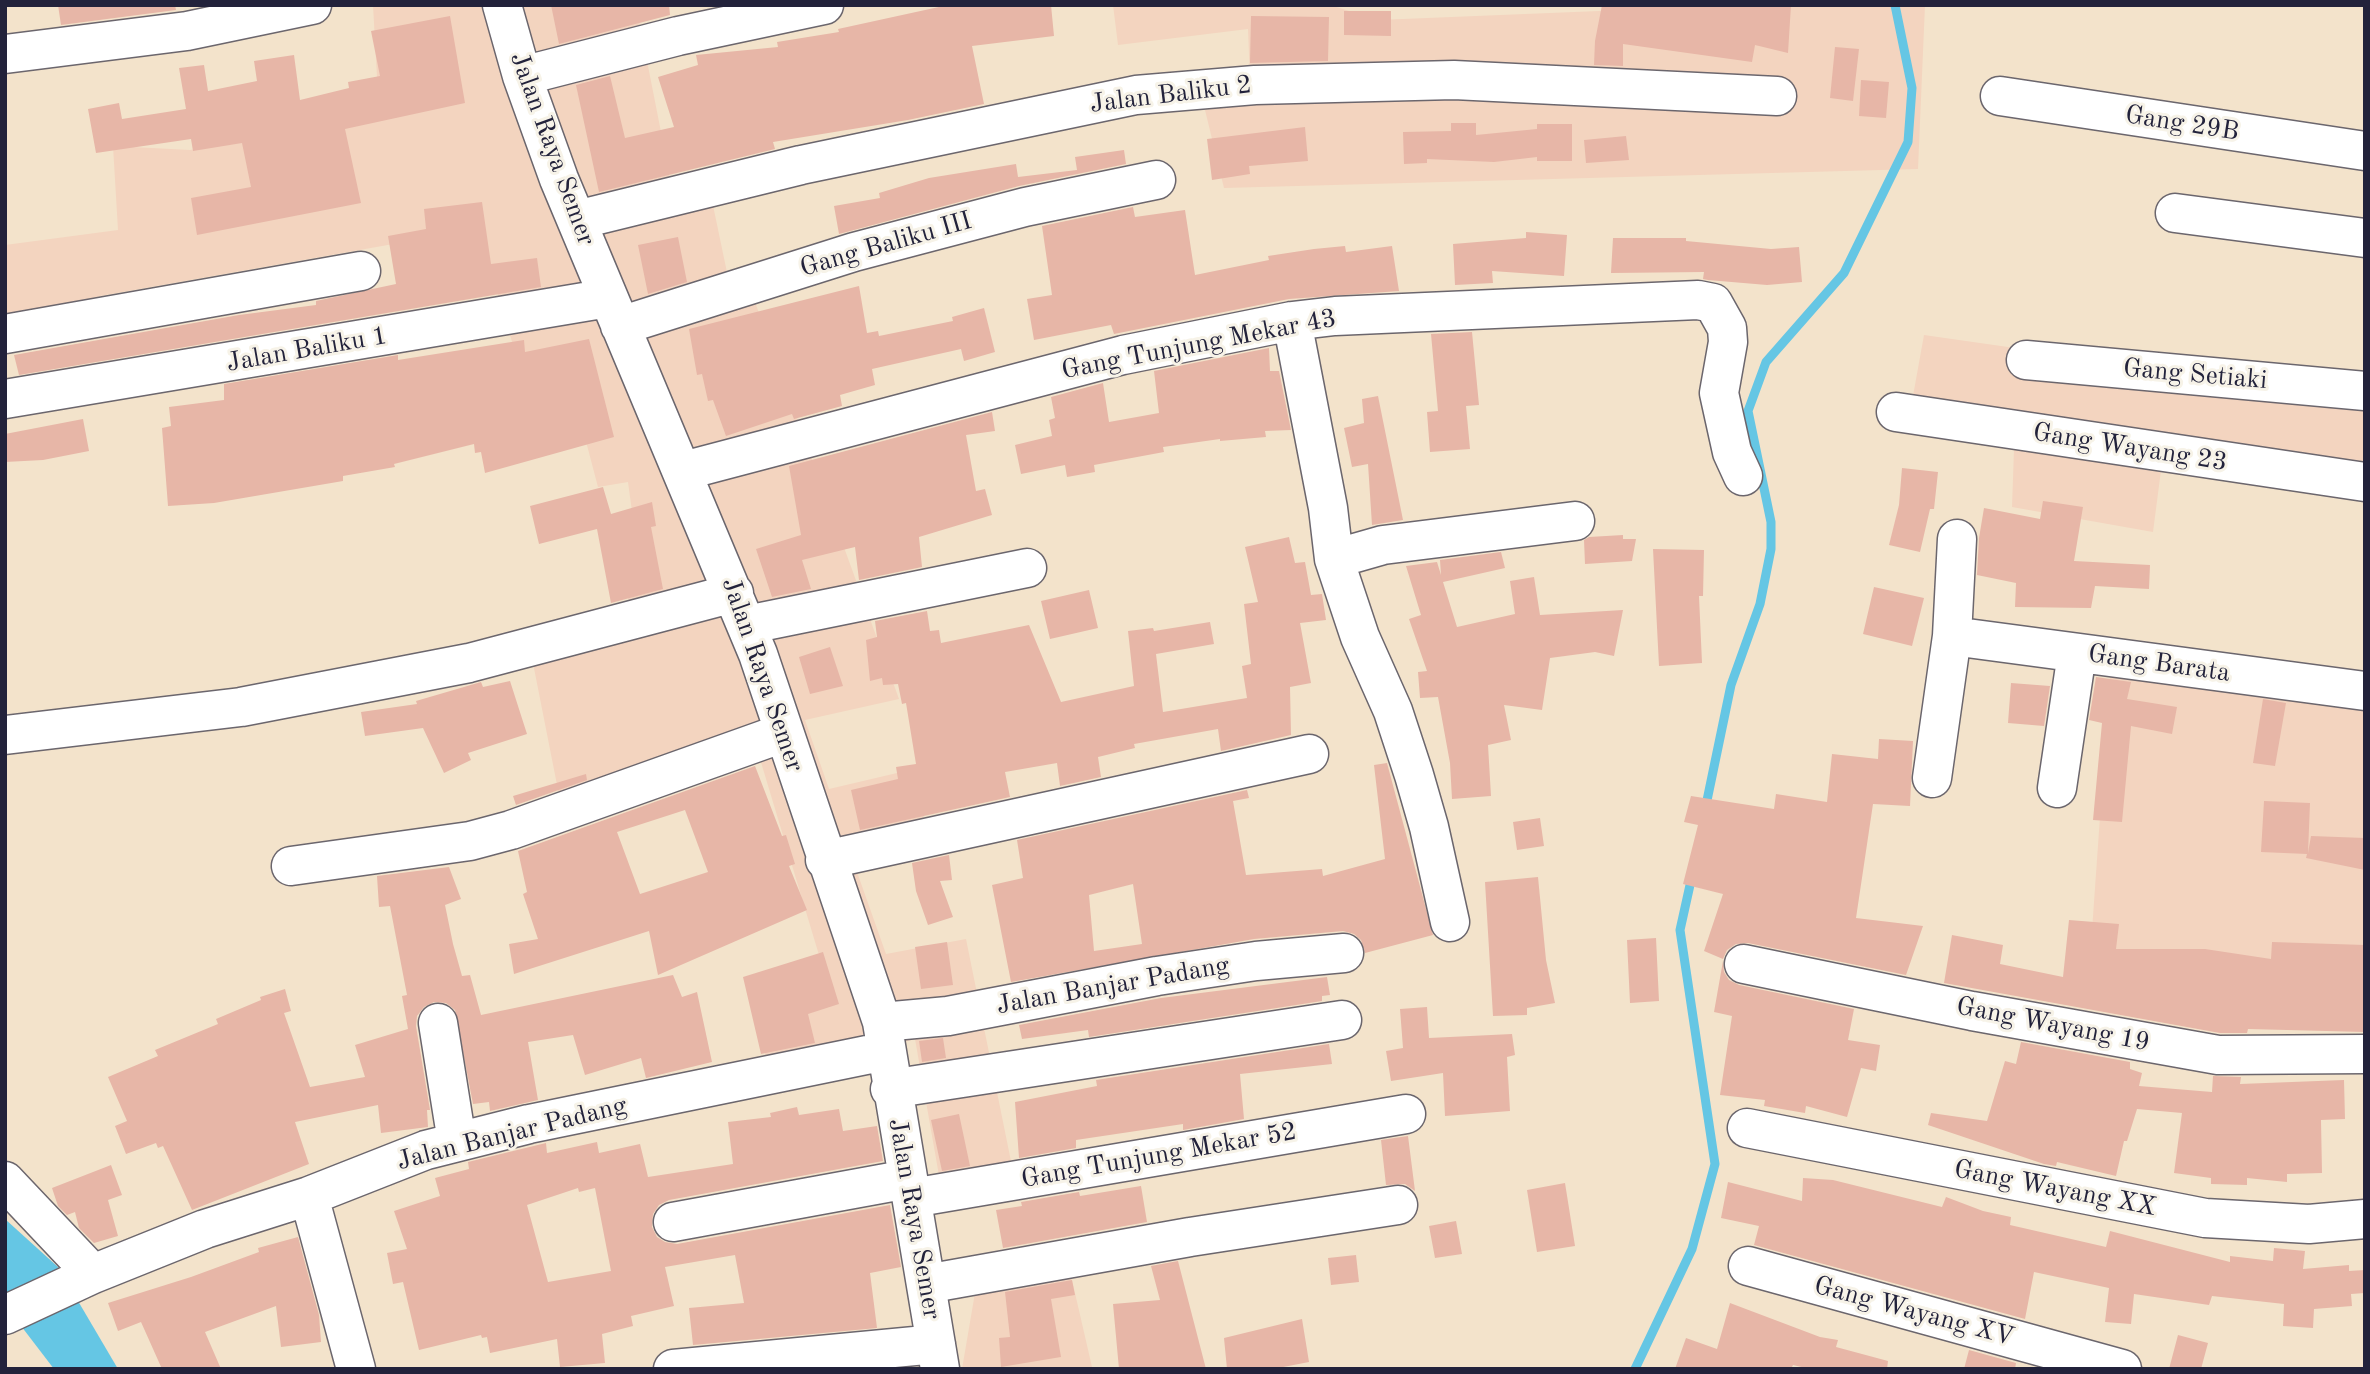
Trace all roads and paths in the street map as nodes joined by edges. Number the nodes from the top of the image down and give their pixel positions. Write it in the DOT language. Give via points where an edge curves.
graph roads {
  1 [pos="312,5"];
  2 [pos="502,5"];
  3 [pos="824,5"];
  4 [pos="5,54"];
  5 [pos="522,76"];
  6 [pos="1777,96"];
  7 [pos="2000,96"];
  8 [pos="2365,151"];
  9 [pos="1156,180"];
  10 [pos="2175,213"];
  11 [pos="577,220"];
  12 [pos="2365,238"];
  13 [pos="360,271"];
  14 [pos="614,312"];
  15 [pos="1292,321"];
  16 [pos="5,334"];
  17 [pos="2026,360"];
  18 [pos="2365,391"];
  19 [pos="5,399"];
  20 [pos="1896,412"];
  21 [pos="683,471"];
  22 [pos="1743,476"];
  23 [pos="2365,482"];
  24 [pos="1575,521"];
  25 [pos="1957,539"];
  26 [pos="1334,559"];
  27 [pos="1027,568"];
  28 [pos="740,609"];
  29 [pos="1952,636"];
  30 [pos="2077,653"];
  31 [pos="2365,691"];
  32 [pos="783,733"];
  33 [pos="5,734"];
  34 [pos="1309,754"];
  35 [pos="1932,778"];
  36 [pos="2057,788"];
  37 [pos="825,860"];
  38 [pos="291,866"];
  39 [pos="1450,922"];
  40 [pos="1344,953"];
  41 [pos="1745,964"];
  42 [pos="1342,1020"];
  43 [pos="438,1023"];
  44 [pos="884,1037"];
  45 [pos="2365,1054"];
  46 [pos="890,1089"];
  47 [pos="1406,1114"];
  48 [pos="1747,1128"];
  49 [pos="457,1142"];
  50 [pos="5,1181"];
  51 [pos="910,1189"];
  52 [pos="309,1196"];
  53 [pos="1398,1205"];
  54 [pos="2365,1219"];
  55 [pos="673,1222"];
  56 [pos="1748,1266"];
  57 [pos="82,1279"];
  58 [pos="926,1284"];
  59 [pos="7,1314"];
  60 [pos="938,1356"];
  61 [pos="356,1369"];
  62 [pos="673,1369"];
  63 [pos="2122,1369"];
  1 -- 4 [label="street" via="187,31"];
  2 -- 5 [label="street, Jalan Raya Semer"];
  3 -- 5 [label="street"];
  5 -- 11 [label="street, Jalan Raya Semer"];
  6 -- 11 [label="street, Jalan Baliku 2" via="1454,80 1255,85 1136,95 800,165"];
  7 -- 8 [label="street, Gang 29B"];
  9 -- 14 [label="street, Gang Baliku III" via="1025,206"];
  10 -- 12 [label="street"];
  11 -- 14 [label="street, Jalan Raya Semer"];
  13 -- 16 [label="street"];
  14 -- 19 [label="street, Jalan Baliku 1"];
  14 -- 21 [label="street, Jalan Raya Semer"];
  15 -- 21 [label="street, Gang Tunjung Mekar 43" via="1123,355"];
  15 -- 22 [label="street, Gang Tunjung Mekar 43" via="1532,306 1713,303 1722,315 1728,341 1719,393 1732,452"];
  15 -- 26 [label="street"];
  17 -- 18 [label="street, Gang Setiaki"];
  20 -- 23 [label="street, Gang Wayang 23"];
  21 -- 28 [label="street, Jalan Raya Semer"];
  24 -- 26 [label="street" via="1408,541"];
  25 -- 29 [label="street"];
  26 -- 39 [label="street" via="1414,775"];
  27 -- 28 [label="street"];
  28 -- 32 [label="street, Jalan Raya Semer"];
  28 -- 33 [label="street" via="241,707"];
  29 -- 30 [label="street, Gang Barata"];
  29 -- 35 [label="street"];
  30 -- 31 [label="street, Gang Barata"];
  30 -- 36 [label="street"];
  32 -- 37 [label="street, Jalan Raya Semer"];
  32 -- 38 [label="street" via="511,830 470,841"];
  34 -- 37 [label="street"];
  37 -- 44 [label="street, Jalan Raya Semer"];
  40 -- 44 [label="street, Jalan Banjar Padang" via="1256,961 948,1016"];
  41 -- 45 [label="street, Gang Wayang 19" via="2218,1055"];
  42 -- 46 [label="street"];
  43 -- 49 [label="street"];
  44 -- 46 [label="street, Jalan Raya Semer"];
  44 -- 49 [label="street, Jalan Banjar Padang"];
  46 -- 51 [label="street, Jalan Raya Semer"];
  47 -- 51 [label="street, Gang Tunjung Mekar 52"];
  48 -- 54 [label="street, Gang Wayang XX" via="2205,1218 2309,1224"];
  49 -- 52 [label="street, Jalan Banjar Padang"];
  50 -- 57 [label="street"];
  51 -- 55 [label="street, Gang Tunjung Mekar 52"];
  51 -- 58 [label="street, Jalan Raya Semer"];
  52 -- 57 [label="street, Jalan Banjar Padang" via="205,1228"];
  52 -- 61 [label="street"];
  53 -- 58 [label="street"];
  56 -- 63 [label="street, Gang Wayang XV"];
  57 -- 59 [label="street, Jalan Banjar Padang"];
  58 -- 60 [label="street, Jalan Raya Semer"];
  60 -- 62 [label="street"];
}
